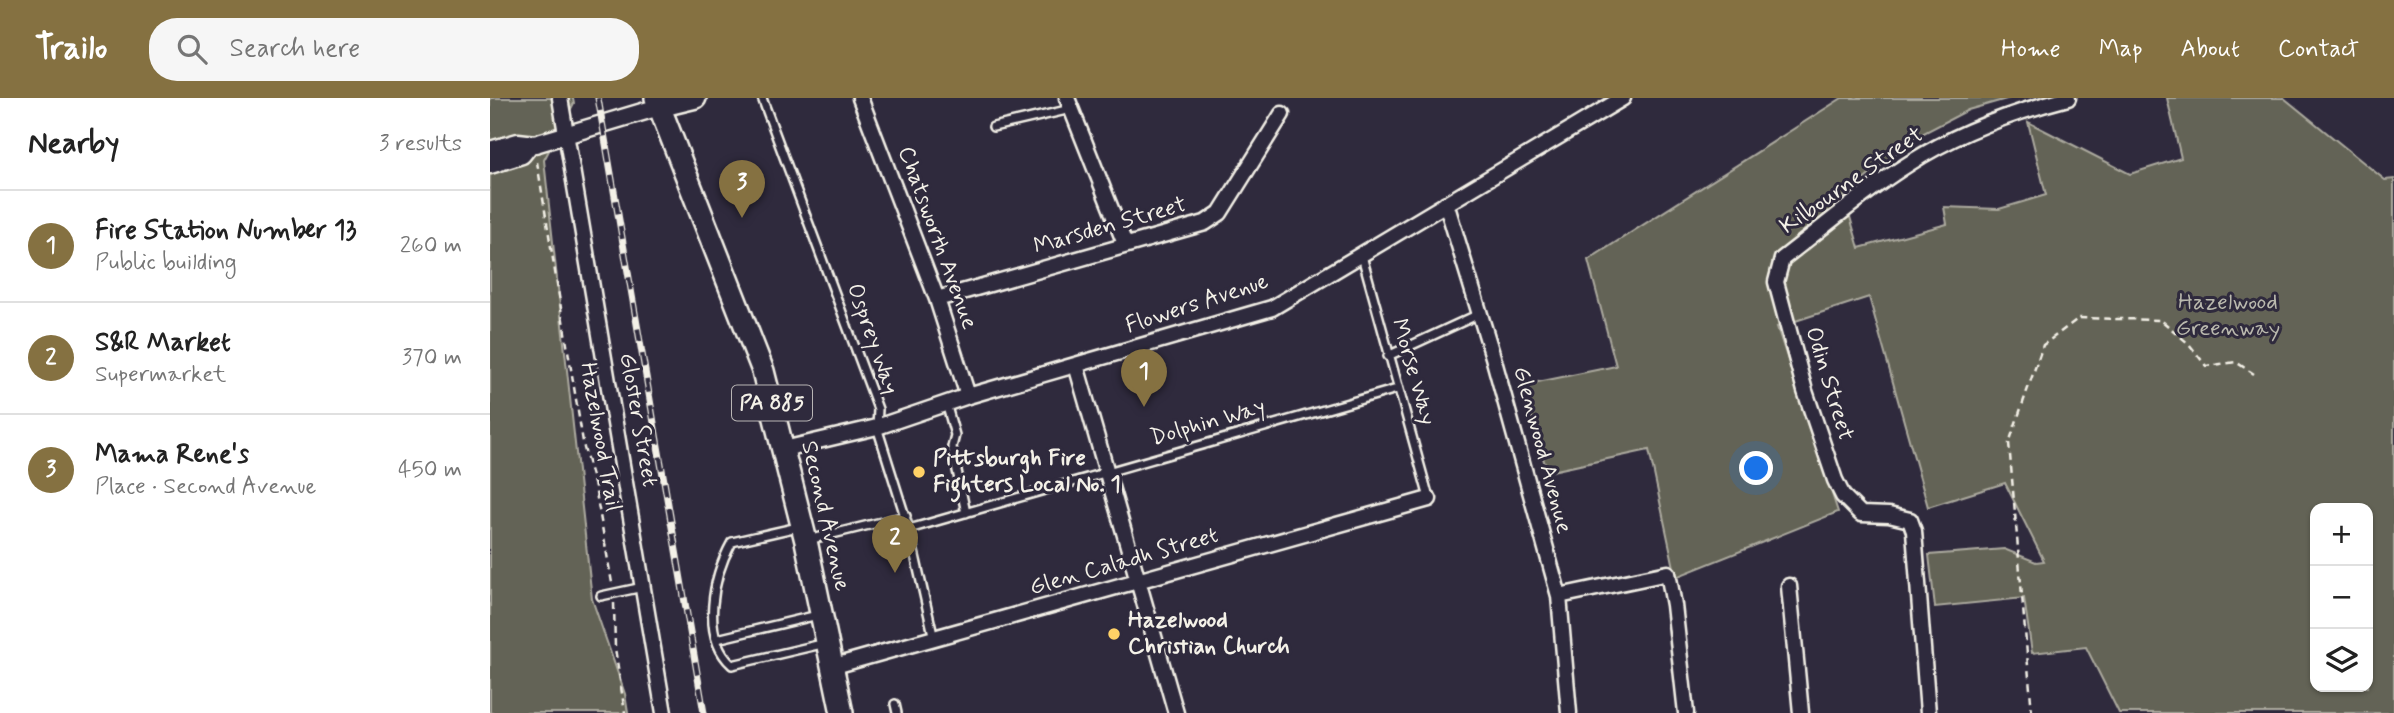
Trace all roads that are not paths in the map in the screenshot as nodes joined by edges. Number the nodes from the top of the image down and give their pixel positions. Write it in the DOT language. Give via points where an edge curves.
graph roads {
  1 [pos="560,98"];
  2 [pos="696,98"];
  3 [pos="762,98"];
  4 [pos="860,98"];
  5 [pos="1623,98"];
  6 [pos="2068,98"];
  7 [pos="657,102"];
  8 [pos="1069,103"];
  9 [pos="1282,114"];
  10 [pos="993,127"];
  11 [pos="566,135"];
  12 [pos="530,145"];
  13 [pos="490,150"];
  14 [pos="490,164"];
  15 [pos="1446,203"];
  16 [pos="1125,244"];
  17 [pos="1362,256"];
  18 [pos="1782,259"];
  19 [pos="937,299"];
  20 [pos="1479,314"];
  21 [pos="1388,356"];
  22 [pos="1076,365"];
  23 [pos="1397,389"];
  24 [pos="968,396"];
  25 [pos="946,402"];
  26 [pos="877,427"];
  27 [pos="784,449"];
  28 [pos="1106,472"];
  29 [pos="1429,499"];
  30 [pos="966,513"];
  31 [pos="906,516"];
  32 [pos="909,529"];
  33 [pos="804,533"];
  34 [pos="1137,581"];
  35 [pos="1789,586"];
  36 [pos="644,587"];
  37 [pos="601,596"];
  38 [pos="1559,596"];
  39 [pos="821,614"];
  40 [pos="717,639"];
  41 [pos="934,640"];
  42 [pos="827,643"];
  43 [pos="831,667"];
  44 [pos="895,704"];
  45 [pos="664,713"];
  46 [pos="842,713"];
  47 [pos="897,713"];
  48 [pos="1176,713"];
  49 [pos="1569,713"];
  50 [pos="1686,713"];
  51 [pos="1801,713"];
  52 [pos="1928,713"];
  1 -- 11 [label="street"];
  2 -- 7 [label="main road"];
  3 -- 26 [label="lane, Osprey Way" via="877,409"];
  4 -- 19 [label="street, Chatsworth Avenue"];
  5 -- 15 [label="street, Flowers Avenue"];
  6 -- 18 [label="street, Kilbourne Street" via="2022,110 1910,162"];
  7 -- 11 [label="street"];
  7 -- 27 [label="main road, Second Avenue / PA 885" via="751,336"];
  8 -- 10 [label="lane"];
  8 -- 16 [label="street"];
  9 -- 16 [label="street, Marsden Street" via="1220,213 1205,223"];
  11 -- 12 [label="street"];
  11 -- 36 [label="street, Gloster Street"];
  12 -- 13 [label="street" via="518,142"];
  12 -- 14 [label="street" via="522,155"];
  15 -- 17 [label="street, Flowers Avenue"];
  15 -- 20 [label="street, Glenwood Avenue"];
  16 -- 19 [label="street, Marsden Street"];
  17 -- 21 [label="lane, Morse Way"];
  17 -- 22 [label="street, Flowers Avenue" via="1272,308"];
  18 -- 52 [label="street, Odin Street" via="1776,282 1835,480 1861,514 1910,520 1914,531"];
  19 -- 24 [label="street, Chatsworth Avenue"];
  20 -- 21 [label="lane"];
  20 -- 38 [label="street, Glenwood Avenue"];
  21 -- 23 [label="lane, Morse Way"];
  22 -- 24 [label="street, Flowers Avenue"];
  22 -- 28 [label="street"];
  23 -- 28 [label="lane, Dolphin Way"];
  23 -- 29 [label="lane, Morse Way"];
  24 -- 25 [label="street, Flowers Avenue"];
  25 -- 26 [label="street, Flowers Avenue"];
  25 -- 30 [label="lane" via="956,435 952,447"];
  26 -- 27 [label="street, Flowers Avenue"];
  26 -- 31 [label="lane, Osprey Way"];
  27 -- 33 [label="main road, Second Avenue / PA 885"];
  28 -- 30 [label="lane, Dolphin Way"];
  28 -- 34 [label="street"];
  29 -- 34 [label="street, Glen Caladh Street"];
  30 -- 32 [label="lane, Dolphin Way"];
  31 -- 32 [label="lane, Osprey Way"];
  31 -- 33 [label="lane"];
  32 -- 41 [label="lane, Osprey Way"];
  33 -- 39 [label="main road, Second Avenue / PA 885"];
  33 -- 40 [label="lane" via="732,542 716,587 712,615"];
  34 -- 41 [label="street, Glen Caladh Street"];
  34 -- 48 [label="street"];
  35 -- 51 [label="street"];
  36 -- 37 [label="lane"];
  36 -- 45 [label="street, Gloster Street"];
  38 -- 49 [label="street, Glenwood Avenue"];
  38 -- 50 [label="street" via="1668,573"];
  39 -- 40 [label="lane"];
  39 -- 42 [label="main road, Second Avenue / PA 885"];
  40 -- 42 [label="lane" via="719,651 732,665"];
  41 -- 43 [label="street, Glen Caladh Street"];
  42 -- 43 [label="main road, Second Avenue / PA 885"];
  43 -- 46 [label="main road, Second Avenue / PA 885"];
  44 -- 47 [label="lane"];
}
